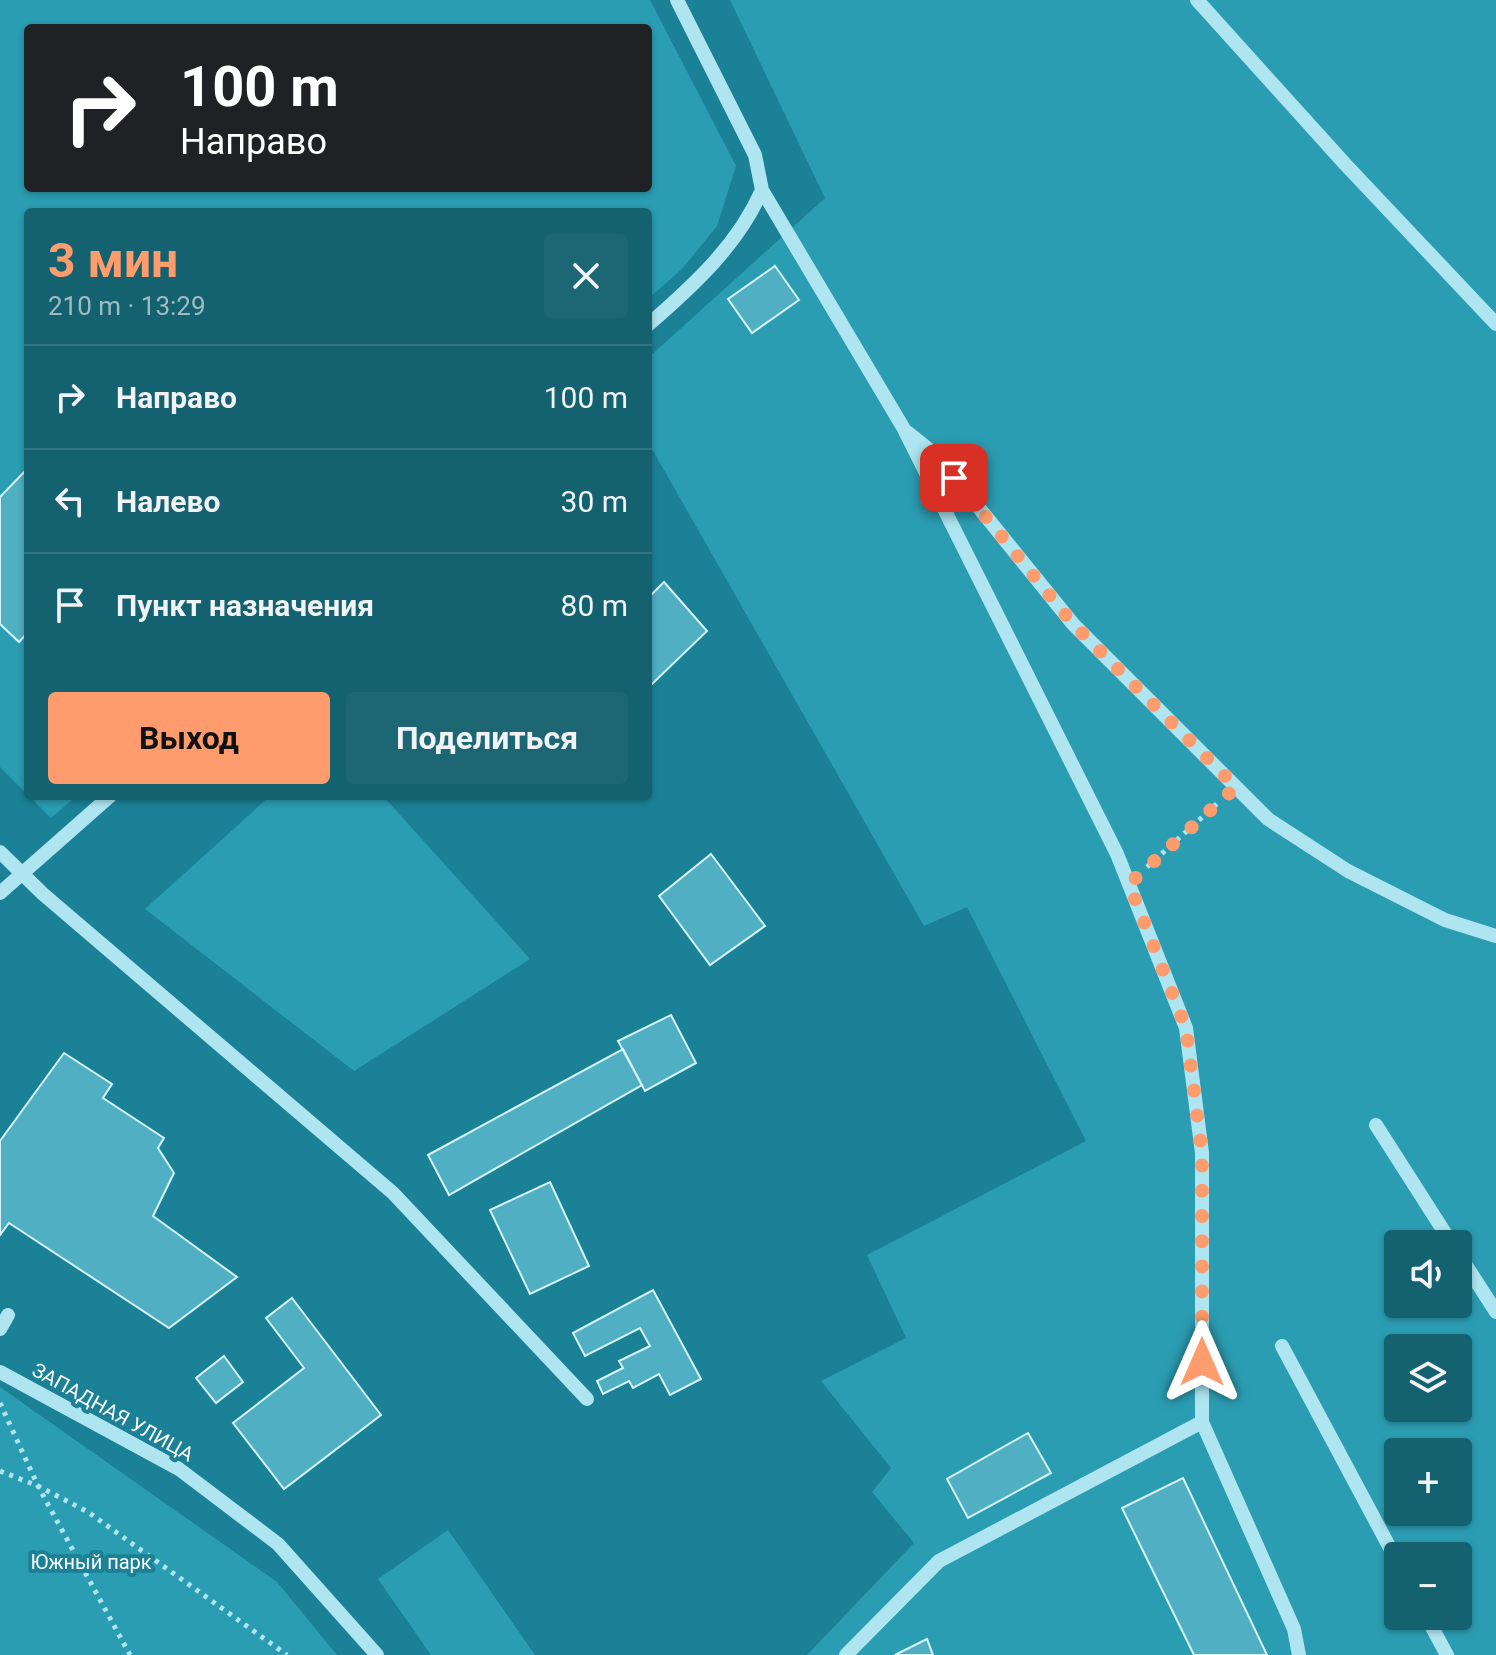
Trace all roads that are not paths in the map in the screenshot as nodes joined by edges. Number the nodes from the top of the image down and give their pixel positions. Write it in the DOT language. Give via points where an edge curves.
graph roads {
  1 [pos="677,0"];
  2 [pos="1197,0"];
  3 [pos="762,190"];
  4 [pos="652,321"];
  5 [pos="1496,324"];
  6 [pos="904,429"];
  7 [pos="105,800"];
  8 [pos="0,852"];
  9 [pos="22,873"];
  10 [pos="0,893"];
  11 [pos="1496,936"];
  12 [pos="1376,1125"];
  13 [pos="1443,1230"];
  14 [pos="1472,1275"];
  15 [pos="1496,1312"];
  16 [pos="1282,1346"];
  17 [pos="0,1372"];
  18 [pos="587,1399"];
  19 [pos="1202,1422"];
  20 [pos="1387,1542"];
  21 [pos="1434,1630"];
  22 [pos="377,1655"];
  23 [pos="846,1655"];
  24 [pos="1299,1655"];
  25 [pos="1447,1655"];
  1 -- 3 [label="street" via="755,155"];
  2 -- 5 [label="street"];
  3 -- 4 [label="street" via="730,246"];
  3 -- 6 [label="street"];
  6 -- 11 [label="street" via="937,456 1073,624 1268,819 1348,871 1445,920"];
  6 -- 19 [label="street" via="1117,854 1186,1028 1202,1153"];
  7 -- 9 [label="street"];
  8 -- 9 [label="street"];
  9 -- 10 [label="street"];
  9 -- 18 [label="street" via="393,1193"];
  12 -- 13 [label="street"];
  14 -- 15 [label="street"];
  16 -- 20 [label="street"];
  17 -- 22 [label="street, ЗАПАДНАЯ УЛИЦА" via="179,1469 278,1544"];
  19 -- 23 [label="street" via="939,1561"];
  19 -- 24 [label="street" via="1294,1629"];
  21 -- 25 [label="street"];
}
